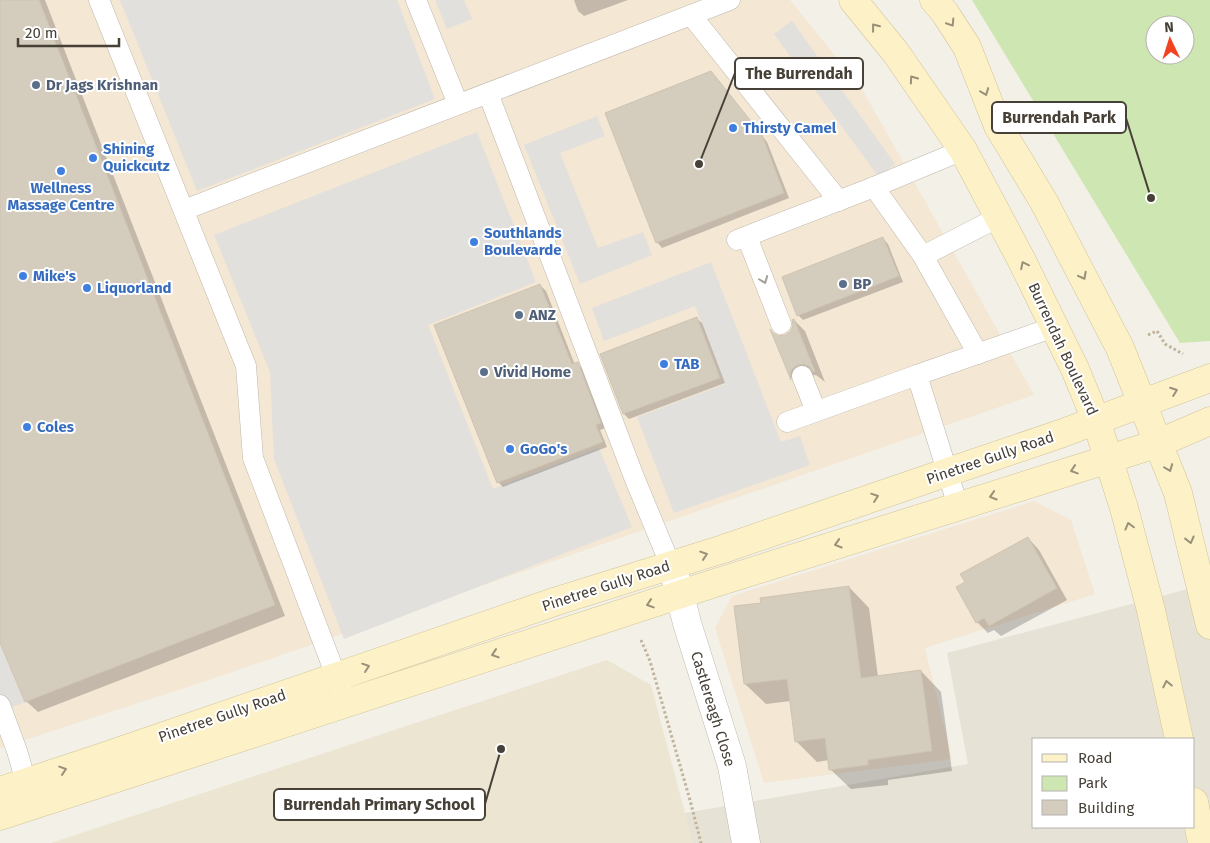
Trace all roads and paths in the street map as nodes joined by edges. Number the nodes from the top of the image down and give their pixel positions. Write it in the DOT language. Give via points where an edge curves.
graph roads {
  1 [pos="99,0"];
  2 [pos="416,0"];
  3 [pos="730,0"];
  4 [pos="853,0"];
  5 [pos="934,0"];
  6 [pos="691,15"];
  7 [pos="488,93"];
  8 [pos="458,104"];
  9 [pos="963,150"];
  10 [pos="874,187"];
  11 [pos="839,201"];
  12 [pos="184,210"];
  13 [pos="999,217"];
  14 [pos="923,256"];
  15 [pos="781,324"];
  16 [pos="1054,327"];
  17 [pos="1157,331"];
  18 [pos="1178,351"];
  19 [pos="978,354"];
  20 [pos="917,375"];
  21 [pos="802,376"];
  22 [pos="1210,378"];
  23 [pos="1142,403"];
  24 [pos="816,412"];
  25 [pos="1096,420"];
  26 [pos="1210,421"];
  27 [pos="787,422"];
  28 [pos="1159,443"];
  29 [pos="1109,459"];
  30 [pos="948,472"];
  31 [pos="958,506"];
  32 [pos="675,579"];
  33 [pos="1210,625"];
  34 [pos="641,639"];
  35 [pos="337,677"];
  36 [pos="346,702"];
  37 [pos="0,705"];
  38 [pos="1179,738"];
  39 [pos="26,782"];
  40 [pos="0,791"];
  41 [pos="1195,807"];
  42 [pos="0,816"];
  43 [pos="701,843"];
  44 [pos="746,843"];
  45 [pos="1202,843"];
  1 -- 12 [label="lane"];
  2 -- 8 [label="lane"];
  3 -- 6 [label="lane"];
  9 -- 4 [label="main road, Burrendah Boulevard, one-way" via="896,54"];
  5 -- 23 [label="main road, one-way" via="967,47 998,126 1044,202 1113,333"];
  6 -- 7 [label="lane"];
  6 -- 11 [label="lane"];
  7 -- 8 [label="lane"];
  7 -- 32 [label="lane"];
  8 -- 12 [label="lane"];
  9 -- 10 [label="lane"];
  9 -- 13 [label="main road, Burrendah Boulevard"];
  10 -- 11 [label="lane"];
  10 -- 14 [label="lane"];
  11 -- 15 [label="lane, one-way" via="742,238"];
  12 -- 35 [label="lane" via="246,366 254,458"];
  13 -- 14 [label="lane"];
  16 -- 13 [label="main road, Burrendah Boulevard, one-way"];
  14 -- 19 [label="lane"];
  16 -- 19 [label="lane"];
  16 -- 25 [label="main road, Burrendah Boulevard"];
  17 -- 18 [label="path" via="1165,344"];
  19 -- 20 [label="lane"];
  20 -- 24 [label="lane"];
  20 -- 30 [label="lane"];
  21 -- 24 [label="lane"];
  23 -- 22 [label="main road, Pinetree Gully Road, one-way"];
  23 -- 25 [label="main road, Pinetree Gully Road"];
  23 -- 28 [label="main road"];
  24 -- 27 [label="lane"];
  25 -- 29 [label="main road, Burrendah Boulevard"];
  25 -- 30 [label="main road, Pinetree Gully Road"];
  26 -- 28 [label="main road, Pinetree Gully Road"];
  28 -- 29 [label="main road, Pinetree Gully Road"];
  28 -- 33 [label="main road, one-way" via="1178,493"];
  29 -- 31 [label="main road, Pinetree Gully Road, one-way"];
  38 -- 29 [label="main road, Burrendah Boulevard, one-way" via="1151,610"];
  30 -- 31 [label="lane"];
  32 -- 30 [label="main road, Pinetree Gully Road, one-way"];
  31 -- 32 [label="main road, Pinetree Gully Road, one-way"];
  35 -- 32 [label="main road, Pinetree Gully Road, one-way" via="557,601"];
  32 -- 36 [label="main road, Pinetree Gully Road, one-way"];
  32 -- 44 [label="street, Castlereagh Close" via="732,766"];
  34 -- 43 [label="path"];
  35 -- 36 [label="lane"];
  39 -- 35 [label="main road, Pinetree Gully Road, one-way"];
  36 -- 42 [label="main road, Pinetree Gully Road"];
  37 -- 39 [label="lane"];
  39 -- 40 [label="main road, Pinetree Gully Road"];
  41 -- 45 [label="main road"];
}
